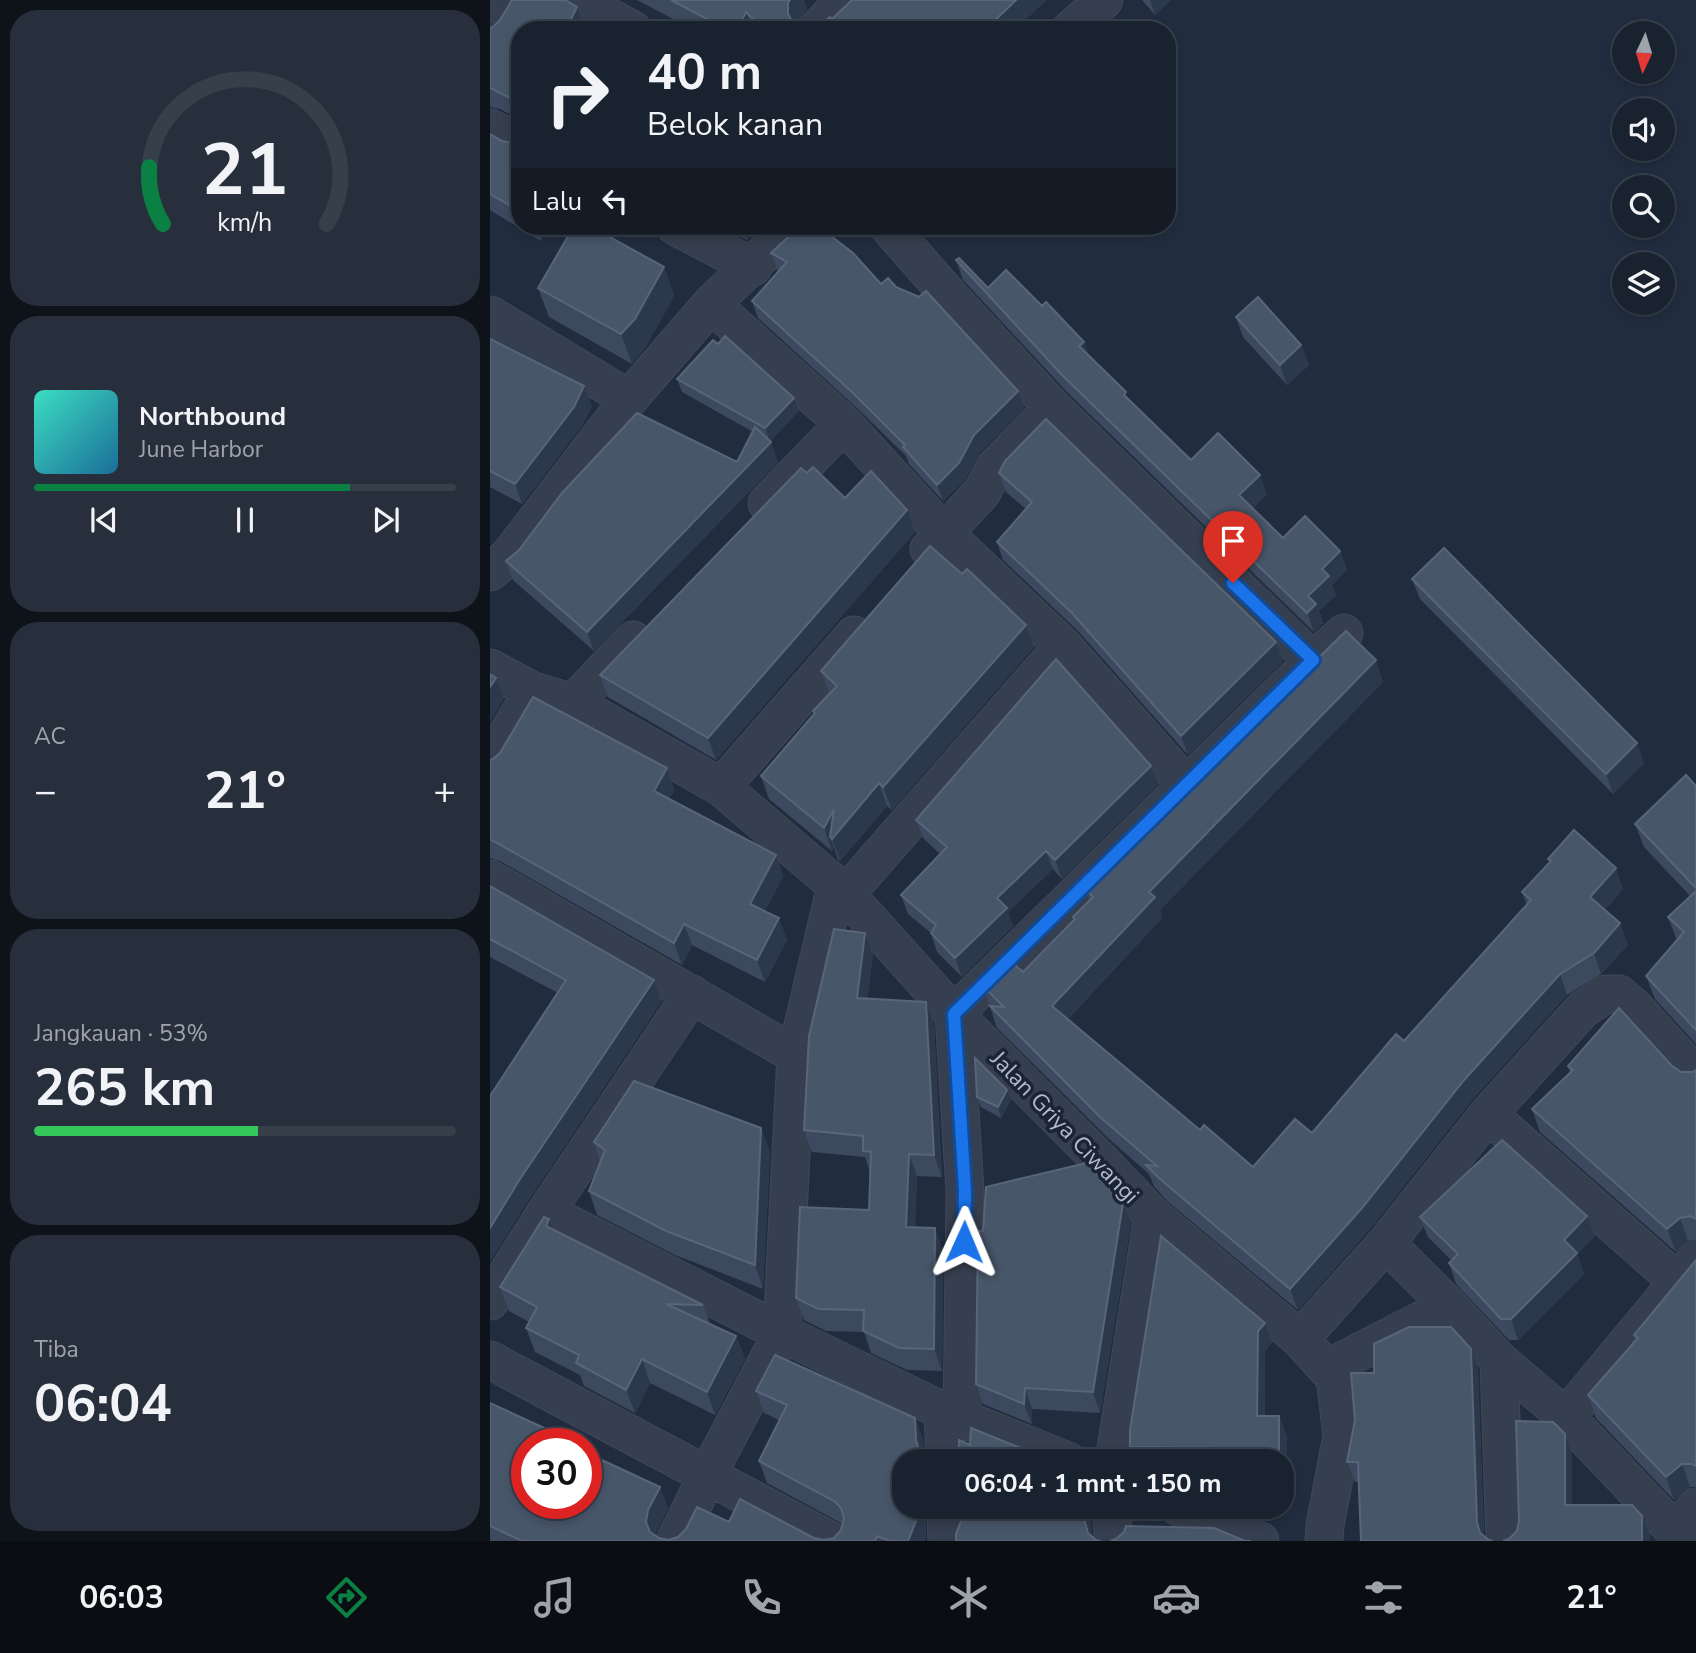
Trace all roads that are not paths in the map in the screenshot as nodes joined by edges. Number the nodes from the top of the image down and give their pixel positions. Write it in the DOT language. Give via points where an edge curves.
graph roads {
  1 [pos="508,0"];
  2 [pos="577,0"];
  3 [pos="845,0"];
  4 [pos="1104,0"];
  5 [pos="616,21"];
  6 [pos="825,21"];
  7 [pos="1080,21"];
  8 [pos="490,31"];
  9 [pos="490,128"];
  10 [pos="511,139"];
  11 [pos="692,235"];
  12 [pos="784,235"];
  13 [pos="896,235"];
  14 [pos="753,267"];
  15 [pos="711,304"];
  16 [pos="490,315"];
  17 [pos="629,399"];
  18 [pos="1053,408"];
  19 [pos="844,424"];
  20 [pos="747,523"];
  21 [pos="943,532"];
  22 [pos="496,556"];
  23 [pos="908,573"];
  24 [pos="660,613"];
  25 [pos="872,614"];
  26 [pos="1344,633"];
  27 [pos="1063,646"];
  28 [pos="1313,660"];
  29 [pos="490,668"];
  30 [pos="534,691"];
  31 [pos="573,703"];
  32 [pos="490,762"];
  33 [pos="1186,786"];
  34 [pos="721,787"];
  35 [pos="490,879"];
  36 [pos="841,890"];
  37 [pos="692,995"];
  38 [pos="954,1014"];
  39 [pos="796,1055"];
  40 [pos="1696,1075"];
  41 [pos="1488,1114"];
  42 [pos="1100,1160"];
  43 [pos="1061,1170"];
  44 [pos="546,1212"];
  45 [pos="1153,1216"];
  46 [pos="1386,1243"];
  47 [pos="1687,1271"];
  48 [pos="490,1301"];
  49 [pos="1449,1306"];
  50 [pos="782,1334"];
  51 [pos="1300,1339"];
  52 [pos="490,1360"];
  53 [pos="1499,1360"];
  54 [pos="1328,1368"];
  55 [pos="953,1415"];
  56 [pos="1566,1417"];
  57 [pos="947,1449"];
  58 [pos="1038,1449"];
  59 [pos="1116,1449"];
  60 [pos="706,1476"];
  61 [pos="946,1519"];
  62 [pos="1112,1519"];
  63 [pos="1207,1519"];
  64 [pos="1683,1530"];
  65 [pos="675,1541"];
  66 [pos="831,1541"];
  67 [pos="947,1541"];
  68 [pos="1113,1541"];
  69 [pos="1260,1541"];
  70 [pos="1324,1541"];
  71 [pos="1505,1541"];
  1 -- 8 [label="street"];
  2 -- 5 [label="street"];
  3 -- 6 [label="street"];
  4 -- 7 [label="street"];
  9 -- 10 [label="street"];
  11 -- 14 [label="street"];
  12 -- 14 [label="street"];
  13 -- 18 [label="street"];
  14 -- 15 [label="street"];
  15 -- 17 [label="street"];
  15 -- 19 [label="street"];
  16 -- 17 [label="street"];
  17 -- 22 [label="street"];
  18 -- 21 [label="street" via="995,467 982,492"];
  18 -- 28 [label="street"];
  19 -- 20 [label="street"];
  19 -- 21 [label="street"];
  21 -- 23 [label="street"];
  21 -- 27 [label="street"];
  24 -- 31 [label="street"];
  25 -- 34 [label="street"];
  26 -- 28 [label="street"];
  27 -- 33 [label="street"];
  27 -- 36 [label="street"];
  28 -- 33 [label="street"];
  29 -- 30 [label="street, Jalan Griya Ciwangi"];
  30 -- 31 [label="street, Jalan Griya Ciwangi"];
  30 -- 32 [label="street"];
  31 -- 34 [label="street, Jalan Griya Ciwangi"];
  33 -- 38 [label="street"];
  34 -- 36 [label="street, Jalan Griya Ciwangi"];
  35 -- 37 [label="street"];
  36 -- 38 [label="street, Jalan Griya Ciwangi"];
  36 -- 39 [label="street"];
  37 -- 39 [label="street"];
  37 -- 44 [label="street"];
  38 -- 42 [label="street, Jalan Griya Ciwangi"];
  38 -- 55 [label="street" via="982,1188"];
  39 -- 50 [label="street"];
  40 -- 41 [label="street" via="1633,1006 1619,995 1606,994 1583,1009"];
  41 -- 46 [label="street"];
  41 -- 47 [label="street"];
  42 -- 43 [label="street"];
  42 -- 45 [label="street, Jalan Griya Ciwangi"];
  44 -- 48 [label="street"];
  44 -- 50 [label="street"];
  45 -- 51 [label="street, Jalan Griya Ciwangi"];
  45 -- 59 [label="street"];
  46 -- 49 [label="street"];
  46 -- 51 [label="street"];
  47 -- 56 [label="street"];
  49 -- 53 [label="street"];
  49 -- 54 [label="street"];
  50 -- 55 [label="street"];
  50 -- 60 [label="street"];
  51 -- 54 [label="street, Jalan Griya Ciwangi"];
  52 -- 60 [label="street"];
  53 -- 56 [label="street"];
  53 -- 71 [label="street"];
  54 -- 70 [label="street, Jalan Griya Ciwangi" via="1335,1378 1342,1436"];
  55 -- 57 [label="street"];
  55 -- 58 [label="street"];
  56 -- 64 [label="street"];
  60 -- 65 [label="street"];
  60 -- 66 [label="street"];
  61 -- 67 [label="street"];
  62 -- 68 [label="street"];
  63 -- 69 [label="street"];
}
